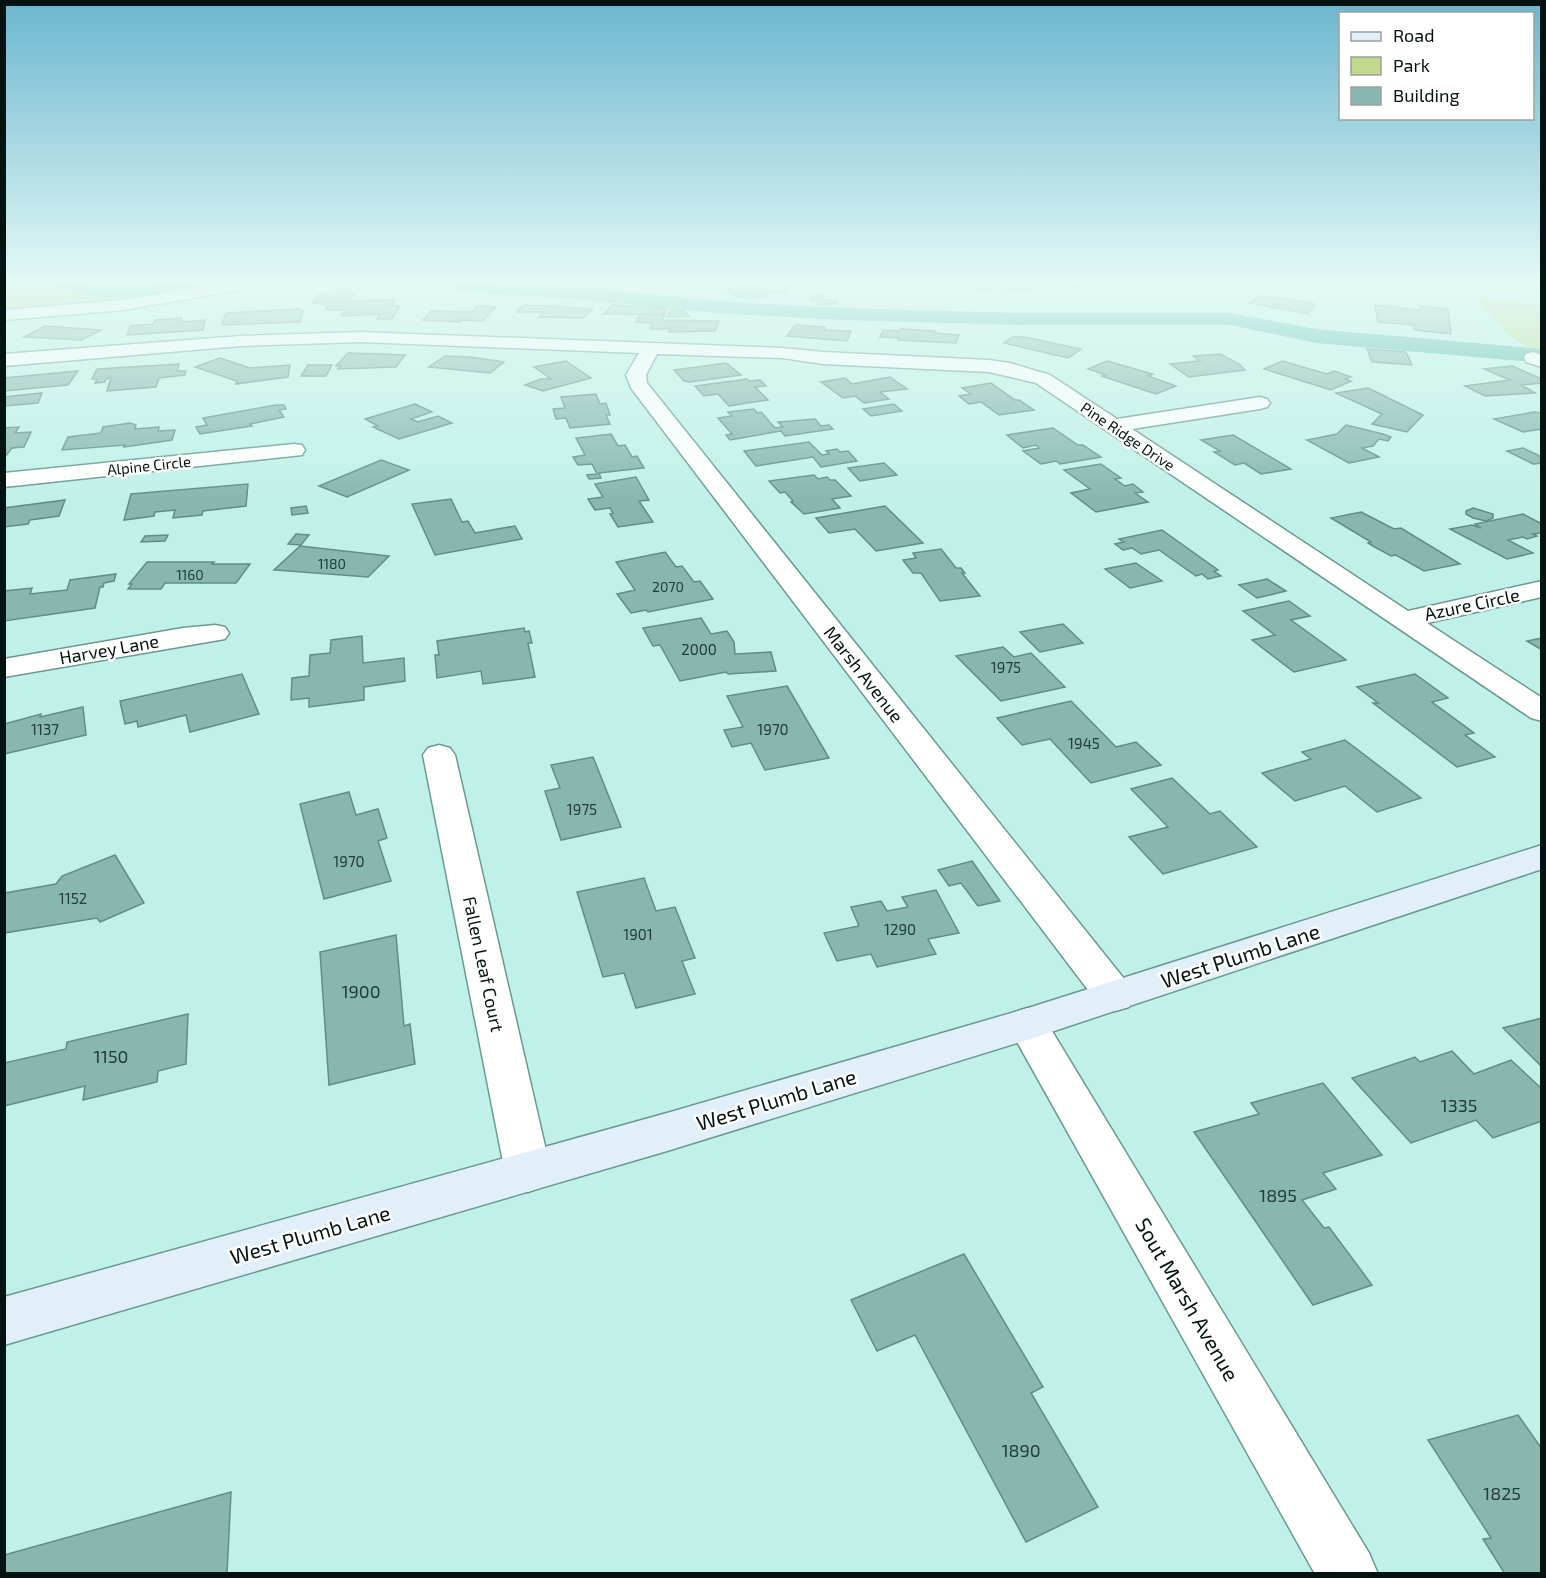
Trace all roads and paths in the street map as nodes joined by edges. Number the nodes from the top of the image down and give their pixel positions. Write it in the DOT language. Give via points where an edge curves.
graph roads {
  1 [pos="68,355"];
  2 [pos="647,355"];
  3 [pos="800,355"];
  4 [pos="4,360"];
  5 [pos="1260,403"];
  6 [pos="1113,426"];
  7 [pos="294,450"];
  8 [pos="4,480"];
  9 [pos="1542,589"];
  10 [pos="1403,620"];
  11 [pos="215,633"];
  12 [pos="4,668"];
  13 [pos="1542,712"];
  14 [pos="439,755"];
  15 [pos="1542,856"];
  16 [pos="1115,996"];
  17 [pos="1027,1024"];
  18 [pos="528,1172"];
  19 [pos="4,1321"];
  20 [pos="1348,1574"];
  1 -- 4 [label="street, Pine Ridge Drive"];
  2 -- 16 [label="street, Marsh Avenue" via="636,375 638,384"];
  3 -- 6 [label="street, Pine Ridge Drive" via="1010,369 1043,379"];
  5 -- 6 [label="street"];
  6 -- 10 [label="street, Pine Ridge Drive"];
  7 -- 8 [label="street, Alpine Circle"];
  9 -- 10 [label="street, Azure Circle"];
  10 -- 13 [label="street, Pine Ridge Drive"];
  11 -- 12 [label="street, Harvey Lane"];
  14 -- 18 [label="street, Fallen Leaf Court"];
  15 -- 16 [label="main road, West Plumb Lane"];
  16 -- 17 [label="main road, West Plumb Lane"];
  17 -- 18 [label="main road, West Plumb Lane"];
  17 -- 20 [label="street, Sout Marsh Avenue"];
  18 -- 19 [label="main road, West Plumb Lane"];
}
